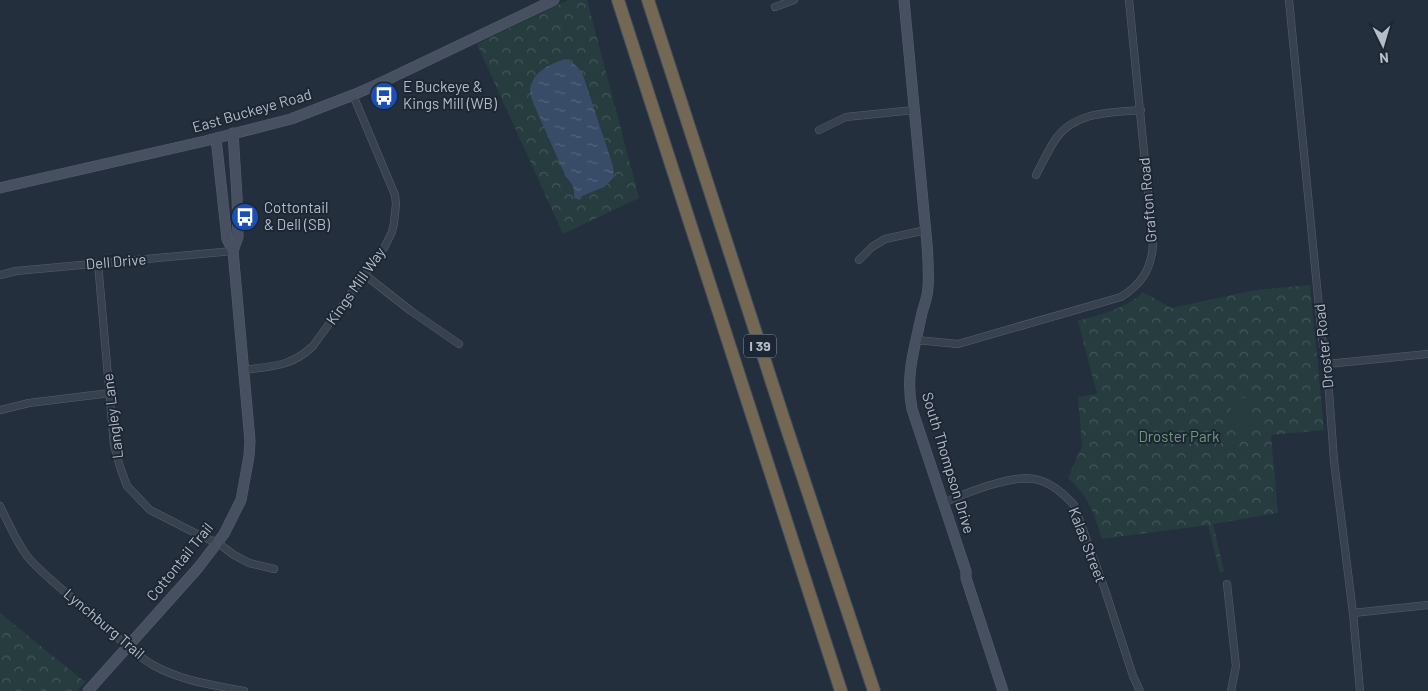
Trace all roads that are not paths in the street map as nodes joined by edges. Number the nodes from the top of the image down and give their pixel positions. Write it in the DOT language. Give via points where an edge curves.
graph roads {
  1 [pos="554,0"];
  2 [pos="618,0"];
  3 [pos="648,0"];
  4 [pos="794,0"];
  5 [pos="904,0"];
  6 [pos="1129,0"];
  7 [pos="1290,0"];
  8 [pos="775,7"];
  9 [pos="353,95"];
  10 [pos="914,110"];
  11 [pos="1141,110"];
  12 [pos="818,130"];
  13 [pos="233,134"];
  14 [pos="216,138"];
  15 [pos="1036,174"];
  16 [pos="0,188"];
  17 [pos="926,230"];
  18 [pos="233,251"];
  19 [pos="859,260"];
  20 [pos="98,263"];
  21 [pos="0,274"];
  22 [pos="365,275"];
  23 [pos="916,340"];
  24 [pos="459,344"];
  25 [pos="1428,354"];
  26 [pos="1327,364"];
  27 [pos="243,370"];
  28 [pos="110,393"];
  29 [pos="0,410"];
  30 [pos="944,503"];
  31 [pos="0,506"];
  32 [pos="218,543"];
  33 [pos="274,569"];
  34 [pos="1227,584"];
  35 [pos="1428,606"];
  36 [pos="1353,613"];
  37 [pos="127,647"];
  38 [pos="88,691"];
  39 [pos="244,691"];
  40 [pos="841,691"];
  41 [pos="874,691"];
  42 [pos="1003,691"];
  43 [pos="1140,691"];
  44 [pos="1231,691"];
  45 [pos="1360,691"];
  1 -- 9 [label="street, East Buckeye Road"];
  2 -- 40 [label="highway, I 39"];
  3 -- 41 [label="highway, I 39"];
  4 -- 8 [label="street"];
  5 -- 10 [label="street, South Thompson Drive"];
  6 -- 11 [label="street, Grafton Road"];
  7 -- 26 [label="street, Droster Road"];
  9 -- 13 [label="street, East Buckeye Road" via="291,118"];
  9 -- 22 [label="street, Kings Mill Way" via="395,194 396,204 388,240"];
  10 -- 12 [label="street" via="846,116"];
  10 -- 17 [label="street, South Thompson Drive"];
  11 -- 15 [label="street" via="1096,114 1071,123 1055,140"];
  11 -- 23 [label="street, Grafton Road" via="1153,243 1151,260 1134,289 1121,297 958,344"];
  13 -- 14 [label="street, East Buckeye Road"];
  13 -- 18 [label="street, Cottontail Trail" via="238,237"];
  14 -- 16 [label="street, East Buckeye Road"];
  14 -- 18 [label="street, Cottontail Trail" via="228,239"];
  17 -- 19 [label="street" via="880,241"];
  17 -- 23 [label="street, South Thompson Drive" via="928,288"];
  18 -- 20 [label="street, Dell Drive"];
  18 -- 27 [label="street, Cottontail Trail"];
  20 -- 21 [label="street, Dell Drive"];
  20 -- 28 [label="street, Langley Lane"];
  22 -- 24 [label="street"];
  22 -- 27 [label="street, Kings Mill Way" via="304,355 281,365"];
  23 -- 30 [label="street, South Thompson Drive" via="909,376 912,409"];
  25 -- 26 [label="street"];
  26 -- 36 [label="street, Droster Road" via="1334,461"];
  27 -- 32 [label="street, Cottontail Trail" via="249,456 240,500"];
  28 -- 29 [label="street"];
  28 -- 32 [label="street, Langley Lane" via="114,445 127,486 150,510"];
  30 -- 42 [label="street, South Thompson Drive"];
  30 -- 43 [label="street, Kalas Street" via="961,494 1017,478 1038,479 1070,500"];
  31 -- 37 [label="street, Lynchburg Trail" via="27,555"];
  32 -- 33 [label="street, Langley Lane" via="249,563"];
  32 -- 37 [label="street, Cottontail Trail"];
  34 -- 44 [label="street" via="1236,666"];
  35 -- 36 [label="street"];
  36 -- 45 [label="street, Droster Road"];
  37 -- 38 [label="street, Cottontail Trail"];
  37 -- 39 [label="street, Lynchburg Trail" via="154,666 190,681"];
}
